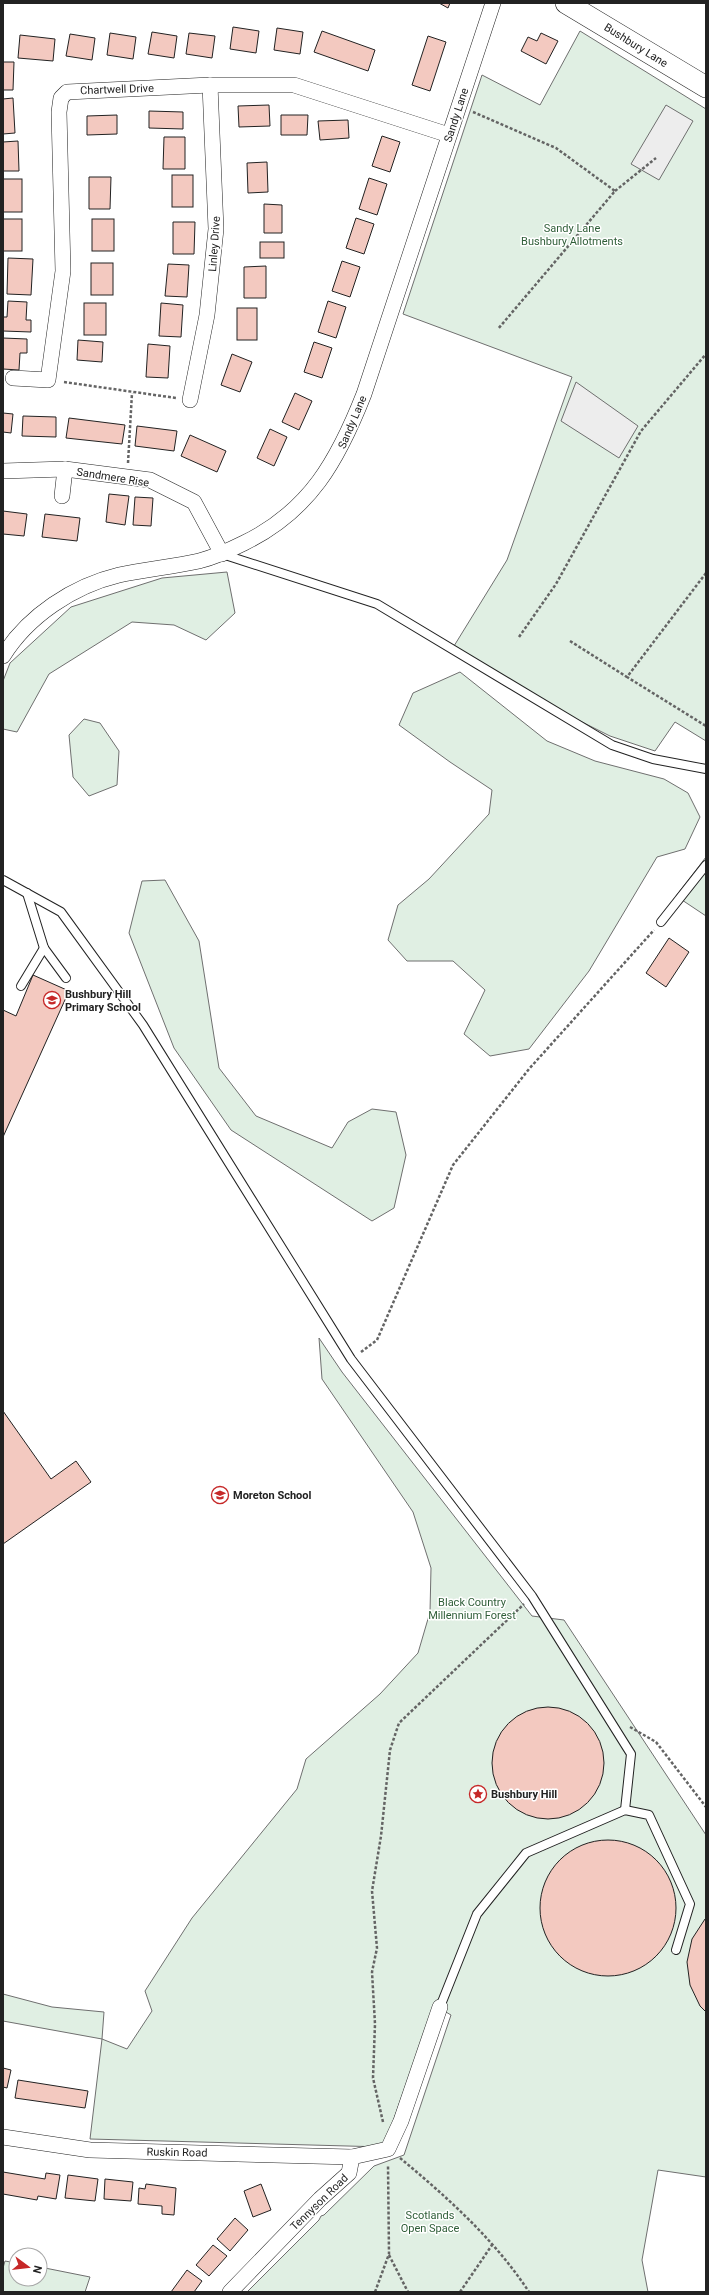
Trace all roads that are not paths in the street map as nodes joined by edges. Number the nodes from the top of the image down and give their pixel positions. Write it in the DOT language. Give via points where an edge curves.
graph roads {
  1 [pos="493,3"];
  2 [pos="566,3"];
  3 [pos="210,85"];
  4 [pos="706,88"];
  5 [pos="449,135"];
  6 [pos="13,378"];
  7 [pos="190,400"];
  8 [pos="65,469"];
  9 [pos="3,471"];
  10 [pos="62,496"];
  11 [pos="222,554"];
  12 [pos="3,656"];
  13 [pos="706,769"];
  14 [pos="706,865"];
  15 [pos="3,880"];
  16 [pos="27,893"];
  17 [pos="661,922"];
  18 [pos="44,948"];
  19 [pos="66,978"];
  20 [pos="21,986"];
  21 [pos="625,1810"];
  22 [pos="676,1950"];
  23 [pos="440,2007"];
  24 [pos="3,2136"];
  25 [pos="352,2157"];
  26 [pos="230,2292"];
  1 -- 5 [label="street, Sandy Lane"];
  2 -- 4 [label="street, Bushbury Lane"];
  3 -- 5 [label="street, Chartwell Drive" via="294,85"];
  3 -- 6 [label="street, Chartwell Drive" via="74,91 67,92 61,98 59,112 63,271 48,380"];
  3 -- 7 [label="street, Linley Drive" via="216,229 208,316"];
  5 -- 11 [label="street, Sandy Lane" via="364,394 337,456 323,477 292,511 263,534"];
  8 -- 9 [label="street, Sandmere Rise"];
  8 -- 10 [label="street, Sandmere Rise"];
  8 -- 11 [label="street, Sandmere Rise" via="150,480 194,502"];
  11 -- 12 [label="street, Sandy Lane" via="199,561 118,575 75,592 52,605 31,622"];
  11 -- 13 [label="lane" via="377,604 612,745 653,759"];
  14 -- 17 [label="lane"];
  15 -- 16 [label="lane"];
  16 -- 18 [label="lane"];
  16 -- 21 [label="lane" via="61,912 143,1025 351,1359 532,1596 631,1754"];
  18 -- 19 [label="lane"];
  18 -- 20 [label="lane"];
  21 -- 22 [label="lane" via="649,1815 690,1904"];
  21 -- 23 [label="lane" via="526,1853 478,1914"];
  23 -- 25 [label="street" via="401,2121 388,2149"];
  24 -- 25 [label="street, Ruskin Road" via="90,2150"];
  25 -- 26 [label="street, Tennyson Road" via="349,2173 320,2199"];
}
